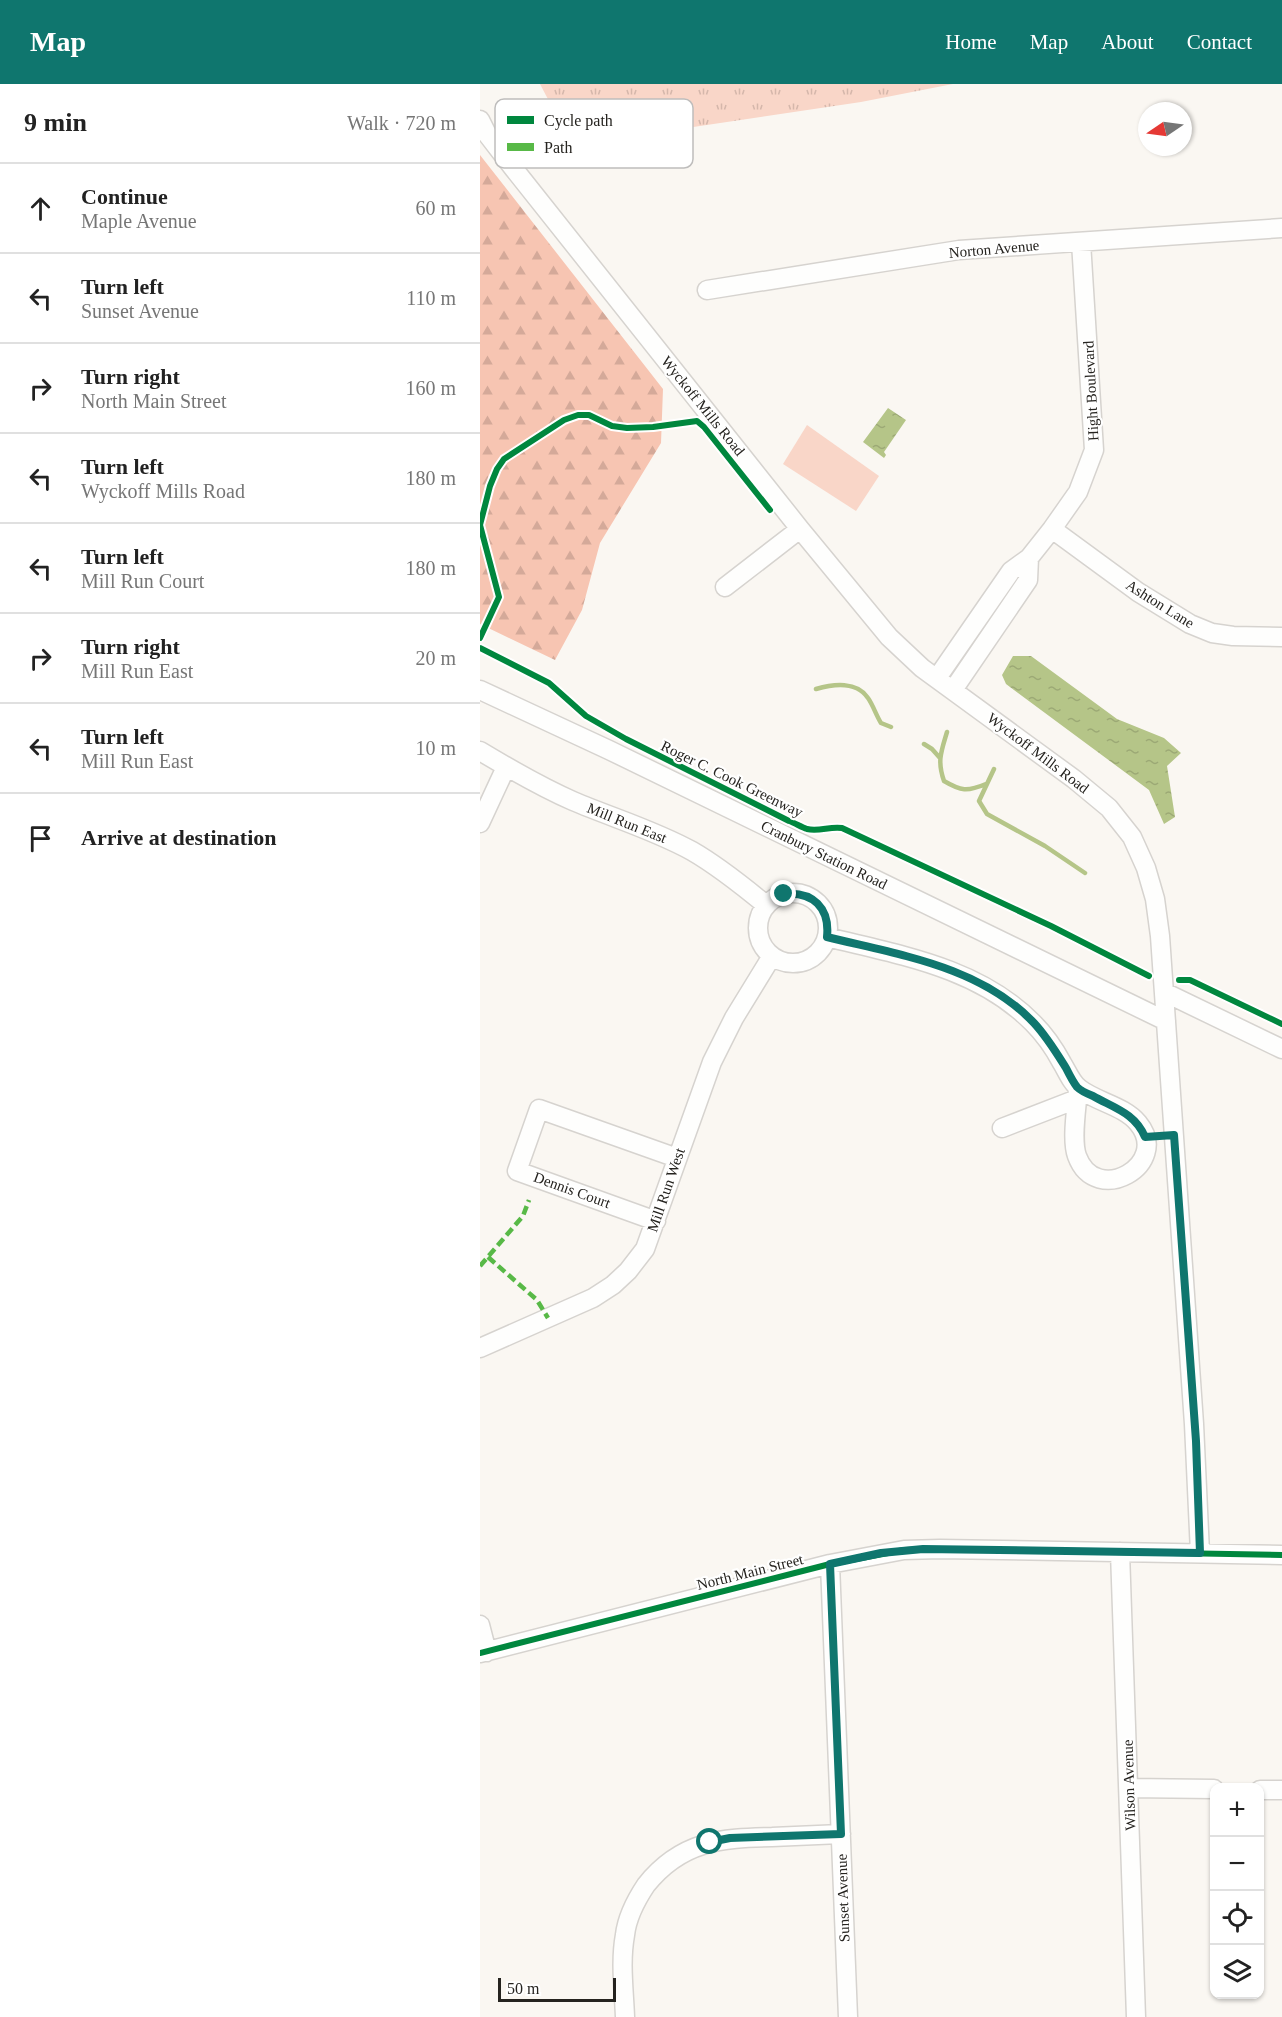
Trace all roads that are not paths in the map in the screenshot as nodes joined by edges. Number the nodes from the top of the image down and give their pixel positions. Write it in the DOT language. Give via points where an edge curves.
graph roads {
  1 [pos="480,120"];
  2 [pos="495,144"];
  3 [pos="513,168"];
  4 [pos="1282,228"];
  5 [pos="1081,242"];
  6 [pos="707,290"];
  7 [pos="800,530"];
  8 [pos="1053,530"];
  9 [pos="1029,558"];
  10 [pos="725,587"];
  11 [pos="975,624"];
  12 [pos="991,635"];
  13 [pos="1282,637"];
  14 [pos="937,678"];
  15 [pos="480,690"];
  16 [pos="953,690"];
  17 [pos="480,751"];
  18 [pos="506,767"];
  19 [pos="480,823"];
  20 [pos="766,905"];
  21 [pos="827,937"];
  22 [pos="772,956"];
  23 [pos="1164,992"];
  24 [pos="1166,1021"];
  25 [pos="1282,1048"];
  26 [pos="1078,1094"];
  27 [pos="1002,1128"];
  28 [pos="1174,1135"];
  29 [pos="1145,1137"];
  30 [pos="677,1158"];
  31 [pos="656,1221"];
  32 [pos="480,1348"];
  33 [pos="1120,1552"];
  34 [pos="1200,1553"];
  35 [pos="1282,1555"];
  36 [pos="830,1564"];
  37 [pos="480,1625"];
  38 [pos="483,1652"];
  39 [pos="1129,1788"];
  40 [pos="1210,1789"];
  41 [pos="1264,1790"];
  42 [pos="1282,1790"];
  43 [pos="841,1834"];
  44 [pos="626,2017"];
  45 [pos="848,2017"];
  46 [pos="1136,2017"];
  1 -- 2 [label="street, Wyckoff Mills Road"];
  3 -- 7 [label="street, Wyckoff Mills Road"];
  4 -- 5 [label="street, Norton Avenue"];
  5 -- 6 [label="street, Norton Avenue" via="959,250"];
  5 -- 8 [label="street, Hight Boulevard" via="1094,450 1078,492"];
  7 -- 10 [label="street"];
  7 -- 14 [label="street, Wyckoff Mills Road" via="889,637"];
  8 -- 9 [label="street, Hight Boulevard"];
  8 -- 13 [label="street, Ashton Lane" via="1138,592 1190,624 1233,636"];
  9 -- 11 [label="street, Hight Boulevard" via="1011,571"];
  9 -- 12 [label="street, Hight Boulevard" via="1028,580"];
  11 -- 12 [label="street"];
  11 -- 14 [label="street, Hight Boulevard"];
  12 -- 16 [label="street, Hight Boulevard"];
  14 -- 16 [label="street, Wyckoff Mills Road"];
  15 -- 24 [label="street, Cranbury Station Road"];
  16 -- 23 [label="street, Wyckoff Mills Road" via="1074,779 1109,808 1132,837 1155,898"];
  17 -- 18 [label="street, Mill Run East"];
  18 -- 19 [label="street"];
  18 -- 20 [label="street, Mill Run East" via="572,801 694,852"];
  20 -- 21 [label="street" via="784,894 804,895 821,907"];
  20 -- 22 [label="street" via="758,926 764,947"];
  21 -- 22 [label="street" via="809,959 790,962"];
  21 -- 26 [label="street" via="925,960 991,990 1035,1024"];
  22 -- 30 [label="street, Mill Run West" via="712,1062"];
  23 -- 24 [label="street, Wyckoff Mills Road"];
  23 -- 25 [label="street"];
  24 -- 28 [label="street, Wyckoff Mills Road"];
  26 -- 27 [label="street"];
  26 -- 29 [label="street" via="1133,1118"];
  26 -- 29 [label="street" via="1077,1155 1089,1173 1100,1179 1125,1177 1143,1160"];
  28 -- 29 [label="street"];
  28 -- 34 [label="street, Wyckoff Mills Road"];
  30 -- 31 [label="street, Mill Run West"];
  30 -- 31 [label="street, Dennis Court" via="539,1109 517,1171"];
  31 -- 32 [label="street, Mill Run West" via="645,1249 613,1285 593,1298"];
  33 -- 34 [label="street, North Main Street"];
  33 -- 36 [label="street, North Main Street" via="923,1549"];
  33 -- 39 [label="street, Wilson Avenue"];
  34 -- 35 [label="street, North Main Street"];
  36 -- 38 [label="street, North Main Street"];
  36 -- 43 [label="street, Sunset Avenue"];
  37 -- 38 [label="street"];
  39 -- 40 [label="street"];
  39 -- 46 [label="street, Wilson Avenue"];
  41 -- 42 [label="street"];
  43 -- 44 [label="street" via="710,1842 689,1850 654,1875 631,1912 625,1934"];
  43 -- 45 [label="street, Sunset Avenue"];
}
